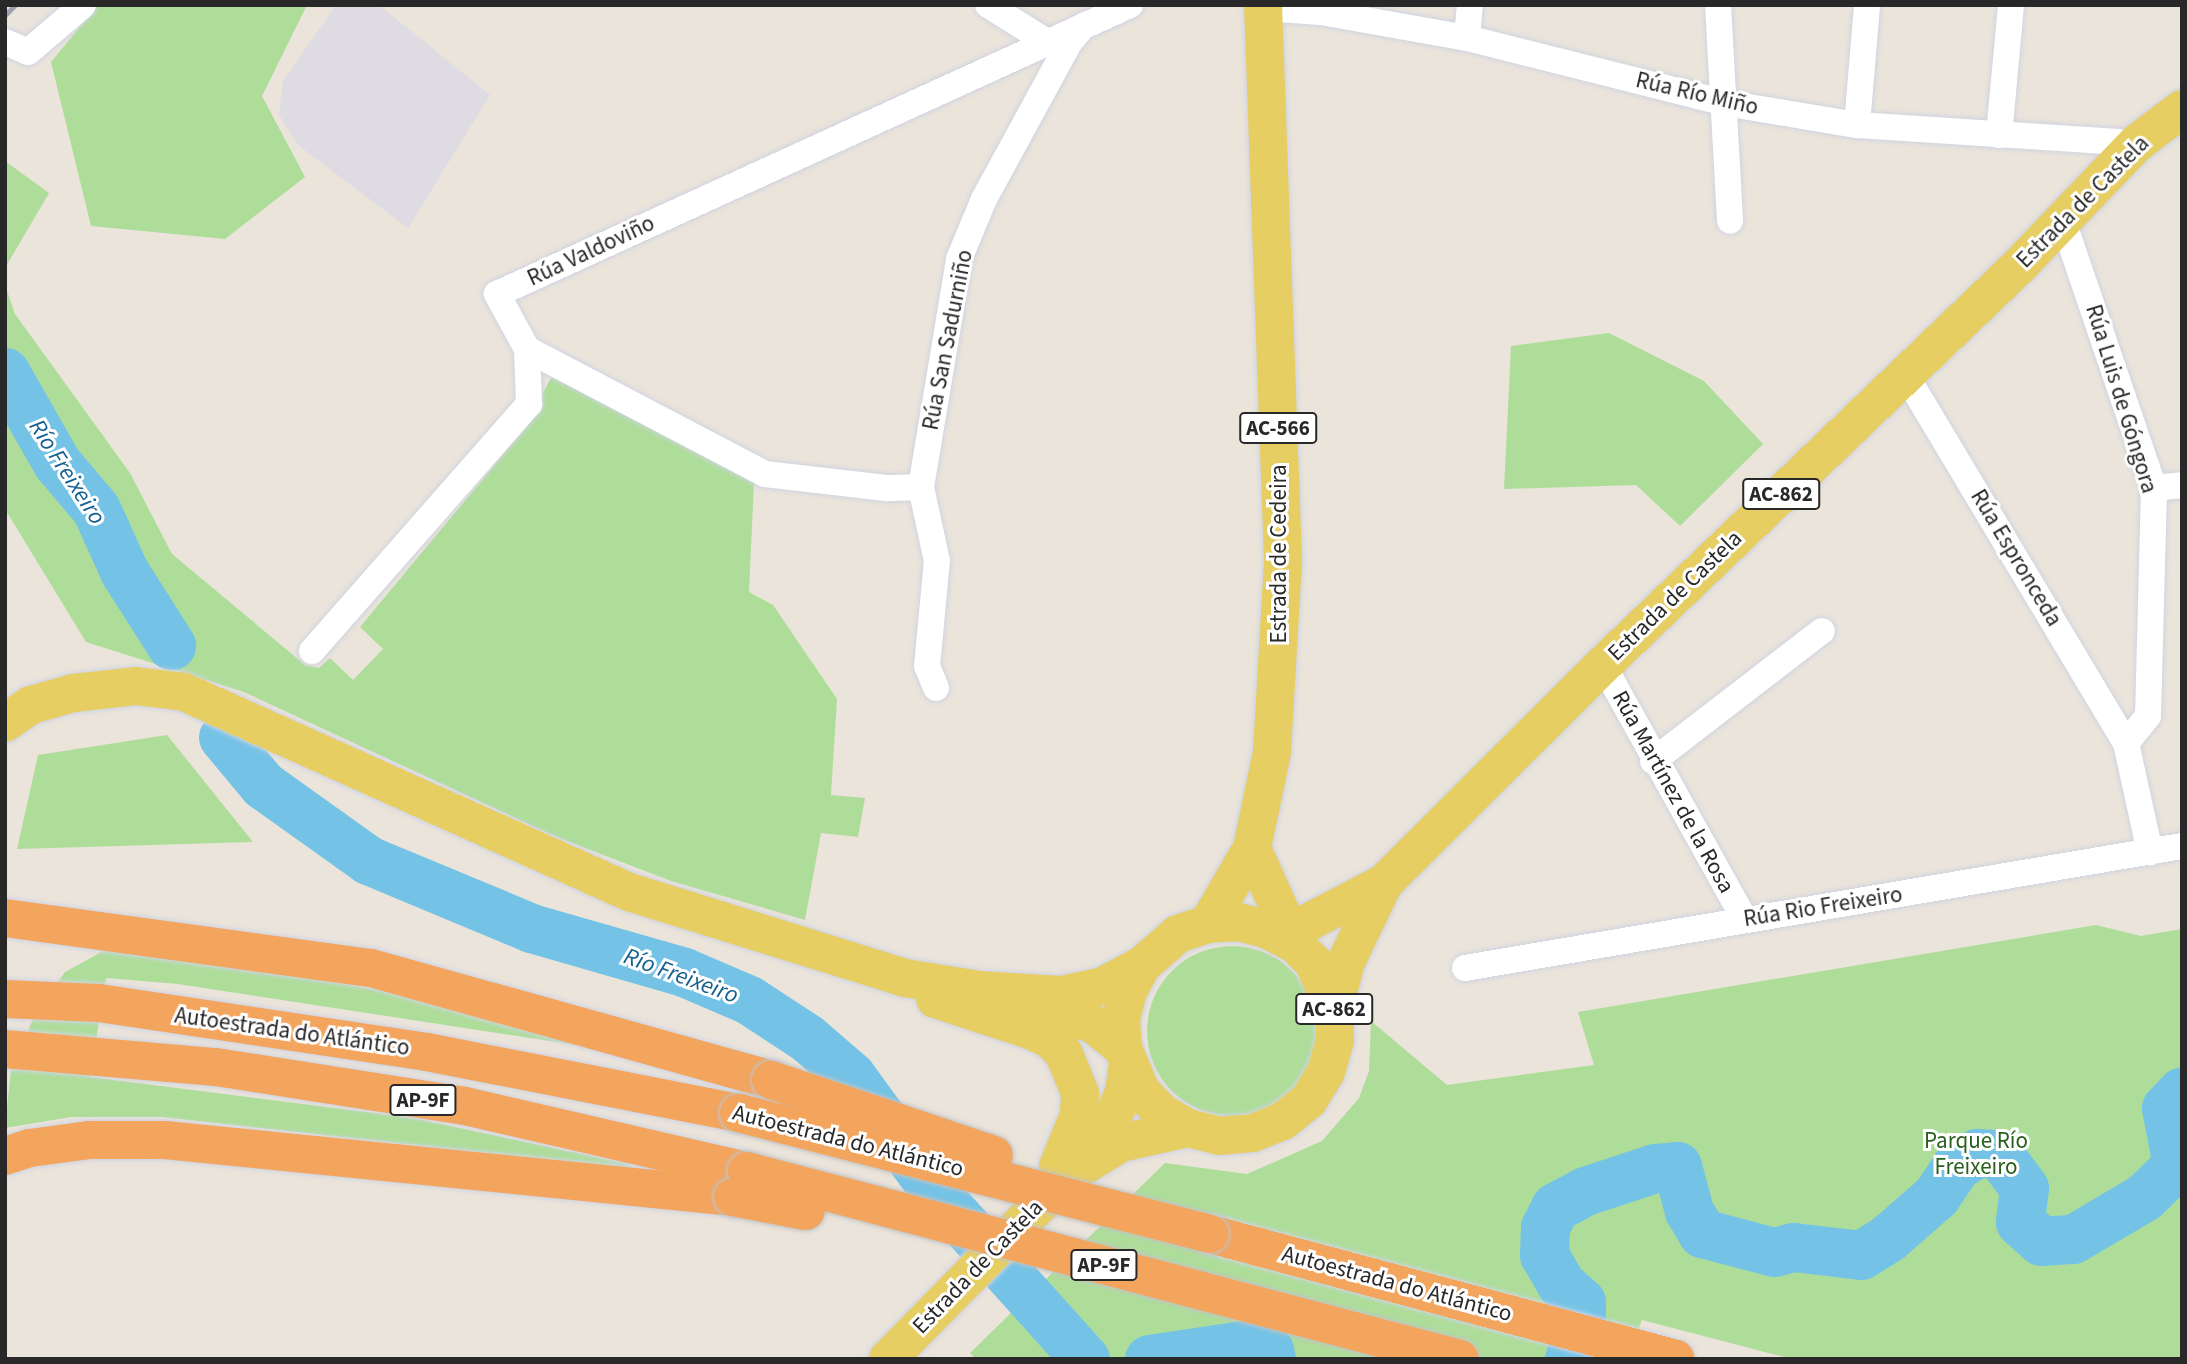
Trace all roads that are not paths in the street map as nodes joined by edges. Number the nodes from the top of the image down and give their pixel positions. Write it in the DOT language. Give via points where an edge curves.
graph roads {
  1 [pos="83,5"];
  2 [pos="988,5"];
  3 [pos="1130,5"];
  4 [pos="1469,5"];
  5 [pos="1718,5"];
  6 [pos="1867,5"];
  7 [pos="2011,5"];
  8 [pos="1263,7"];
  9 [pos="1088,21"];
  10 [pos="1467,38"];
  11 [pos="1047,41"];
  12 [pos="5,42"];
  13 [pos="1726,103"];
  14 [pos="1857,125"];
  15 [pos="2167,127"];
  16 [pos="1999,135"];
  17 [pos="1730,221"];
  18 [pos="2063,221"];
  19 [pos="527,349"];
  20 [pos="1905,374"];
  21 [pos="2182,485"];
  22 [pos="921,487"];
  23 [pos="2154,488"];
  24 [pos="1822,631"];
  25 [pos="312,651"];
  26 [pos="1603,665"];
  27 [pos="936,688"];
  28 [pos="5,723"];
  29 [pos="2126,743"];
  30 [pos="1653,761"];
  31 [pos="2182,846"];
  32 [pos="1252,848"];
  33 [pos="2150,852"];
  34 [pos="1384,883"];
  35 [pos="1273,890"];
  36 [pos="1347,903"];
  37 [pos="5,918"];
  38 [pos="1744,918"];
  39 [pos="1208,924"];
  40 [pos="1282,933"];
  41 [pos="1142,965"];
  42 [pos="1465,968"];
  43 [pos="905,978"];
  44 [pos="980,990"];
  45 [pos="5,999"];
  46 [pos="1334,1008"];
  47 [pos="5,1049"];
  48 [pos="1125,1056"];
  49 [pos="1188,1128"];
  50 [pos="5,1156"];
  51 [pos="1068,1175"];
  52 [pos="740,1184"];
  53 [pos="1040,1203"];
  54 [pos="1210,1234"];
  55 [pos="888,1359"];
  56 [pos="1399,1359"];
  57 [pos="1460,1359"];
  58 [pos="1676,1359"];
  1 -- 12 [label="street" via="28,52"];
  2 -- 11 [label="street"];
  3 -- 9 [label="street, Rúa Valdoviño"];
  4 -- 10 [label="street"];
  5 -- 13 [label="street"];
  6 -- 14 [label="street"];
  7 -- 16 [label="street"];
  8 -- 10 [label="street, Rúa Río Miño" via="1321,12"];
  8 -- 32 [label="main road, Estrada de Cedeira / AC-566" via="1283,561 1272,752"];
  9 -- 11 [label="street, Rúa Valdoviño"];
  9 -- 22 [label="street, Rúa San Sadurniño" via="1062,55 984,200 959,259"];
  10 -- 13 [label="street, Rúa Río Miño"];
  11 -- 19 [label="street, Rúa Valdoviño" via="497,294"];
  13 -- 14 [label="street, Rúa Río Miño"];
  13 -- 17 [label="street"];
  14 -- 16 [label="street, Rúa Río Miño"];
  15 -- 16 [label="street, Rúa Río Miño"];
  15 -- 18 [label="main road, Estrada de Castela / AC-862"];
  18 -- 20 [label="main road, Estrada de Castela / AC-862"];
  18 -- 23 [label="street, Rúa Luis de Góngora"];
  19 -- 22 [label="street" via="765,474 886,488"];
  19 -- 25 [label="street" via="529,404"];
  20 -- 26 [label="main road, Estrada de Castela / AC-862"];
  20 -- 29 [label="street, Rúa Espronceda"];
  21 -- 23 [label="street"];
  22 -- 27 [label="street, Rúa San Sadurniño" via="937,561 927,666"];
  23 -- 29 [label="street, Rúa Luis de Góngora" via="2148,716"];
  24 -- 30 [label="street"];
  26 -- 30 [label="street, Rúa Martínez de la Rosa"];
  26 -- 34 [label="main road, Estrada de Castela / AC-862"];
  28 -- 43 [label="main road" via="31,705 73,693 136,686 184,692 629,892"];
  29 -- 33 [label="street, Rúa Espronceda"];
  30 -- 38 [label="street, Rúa Martínez de la Rosa"];
  31 -- 33 [label="street, Rúa Rio Freixeiro"];
  32 -- 35 [label="main road"];
  32 -- 39 [label="main road, AC-566"];
  33 -- 38 [label="street, Rúa Rio Freixeiro"];
  34 -- 36 [label="main road, AC-862"];
  34 -- 46 [label="main road, AC-862" via="1346,962"];
  35 -- 36 [label="main road, AC-862" via="1319,905"];
  35 -- 40 [label="main road"];
  36 -- 40 [label="main road, AC-862"];
  37 -- 54 [label="highway, bridge" via="371,968 771,1080 1040,1170"];
  38 -- 42 [label="street, Rúa Rio Freixeiro"];
  39 -- 40 [label="main road, AC-862" via="1238,922"];
  39 -- 41 [label="main road, AC-862" via="1178,934"];
  40 -- 46 [label="main road, AC-862" via="1313,962"];
  41 -- 44 [label="main road" via="1103,986 1061,995"];
  41 -- 48 [label="main road, AC-862" via="1128,991 1121,1019"];
  43 -- 44 [label="main road"];
  43 -- 53 [label="main road" via="950,1008 1030,1030 1051,1040 1064,1054 1080,1093 1079,1115"];
  44 -- 48 [label="main road" via="1093,1024"];
  45 -- 54 [label="highway, Autoestrada do Atlántico / AP-9F, bridge" via="99,1003 427,1052 739,1113"];
  46 -- 49 [label="main road, AC-862" via="1335,1041 1326,1072 1309,1100 1283,1121 1252,1133 1220,1136"];
  47 -- 52 [label="highway, Autoestrada do Atlántico / AP-9F" via="216,1067 465,1107"];
  48 -- 49 [label="main road, AC-862" via="1148,1098"];
  48 -- 51 [label="main road, AC-862" via="1124,1092 1112,1119"];
  49 -- 51 [label="main road, AC-862" via="1121,1143"];
  50 -- 52 [label="highway" via="90,1140 164,1140"];
  51 -- 53 [label="main road, Estrada de Castela / AC-862"];
  52 -- 56 [label="highway, bridge"];
  52 -- 57 [label="highway, Autoestrada do Atlántico / AP-9F, bridge"];
  53 -- 55 [label="main road, Estrada de Castela / AC-862"];
  54 -- 58 [label="highway, Autoestrada do Atlántico / AP-9F"];
}
